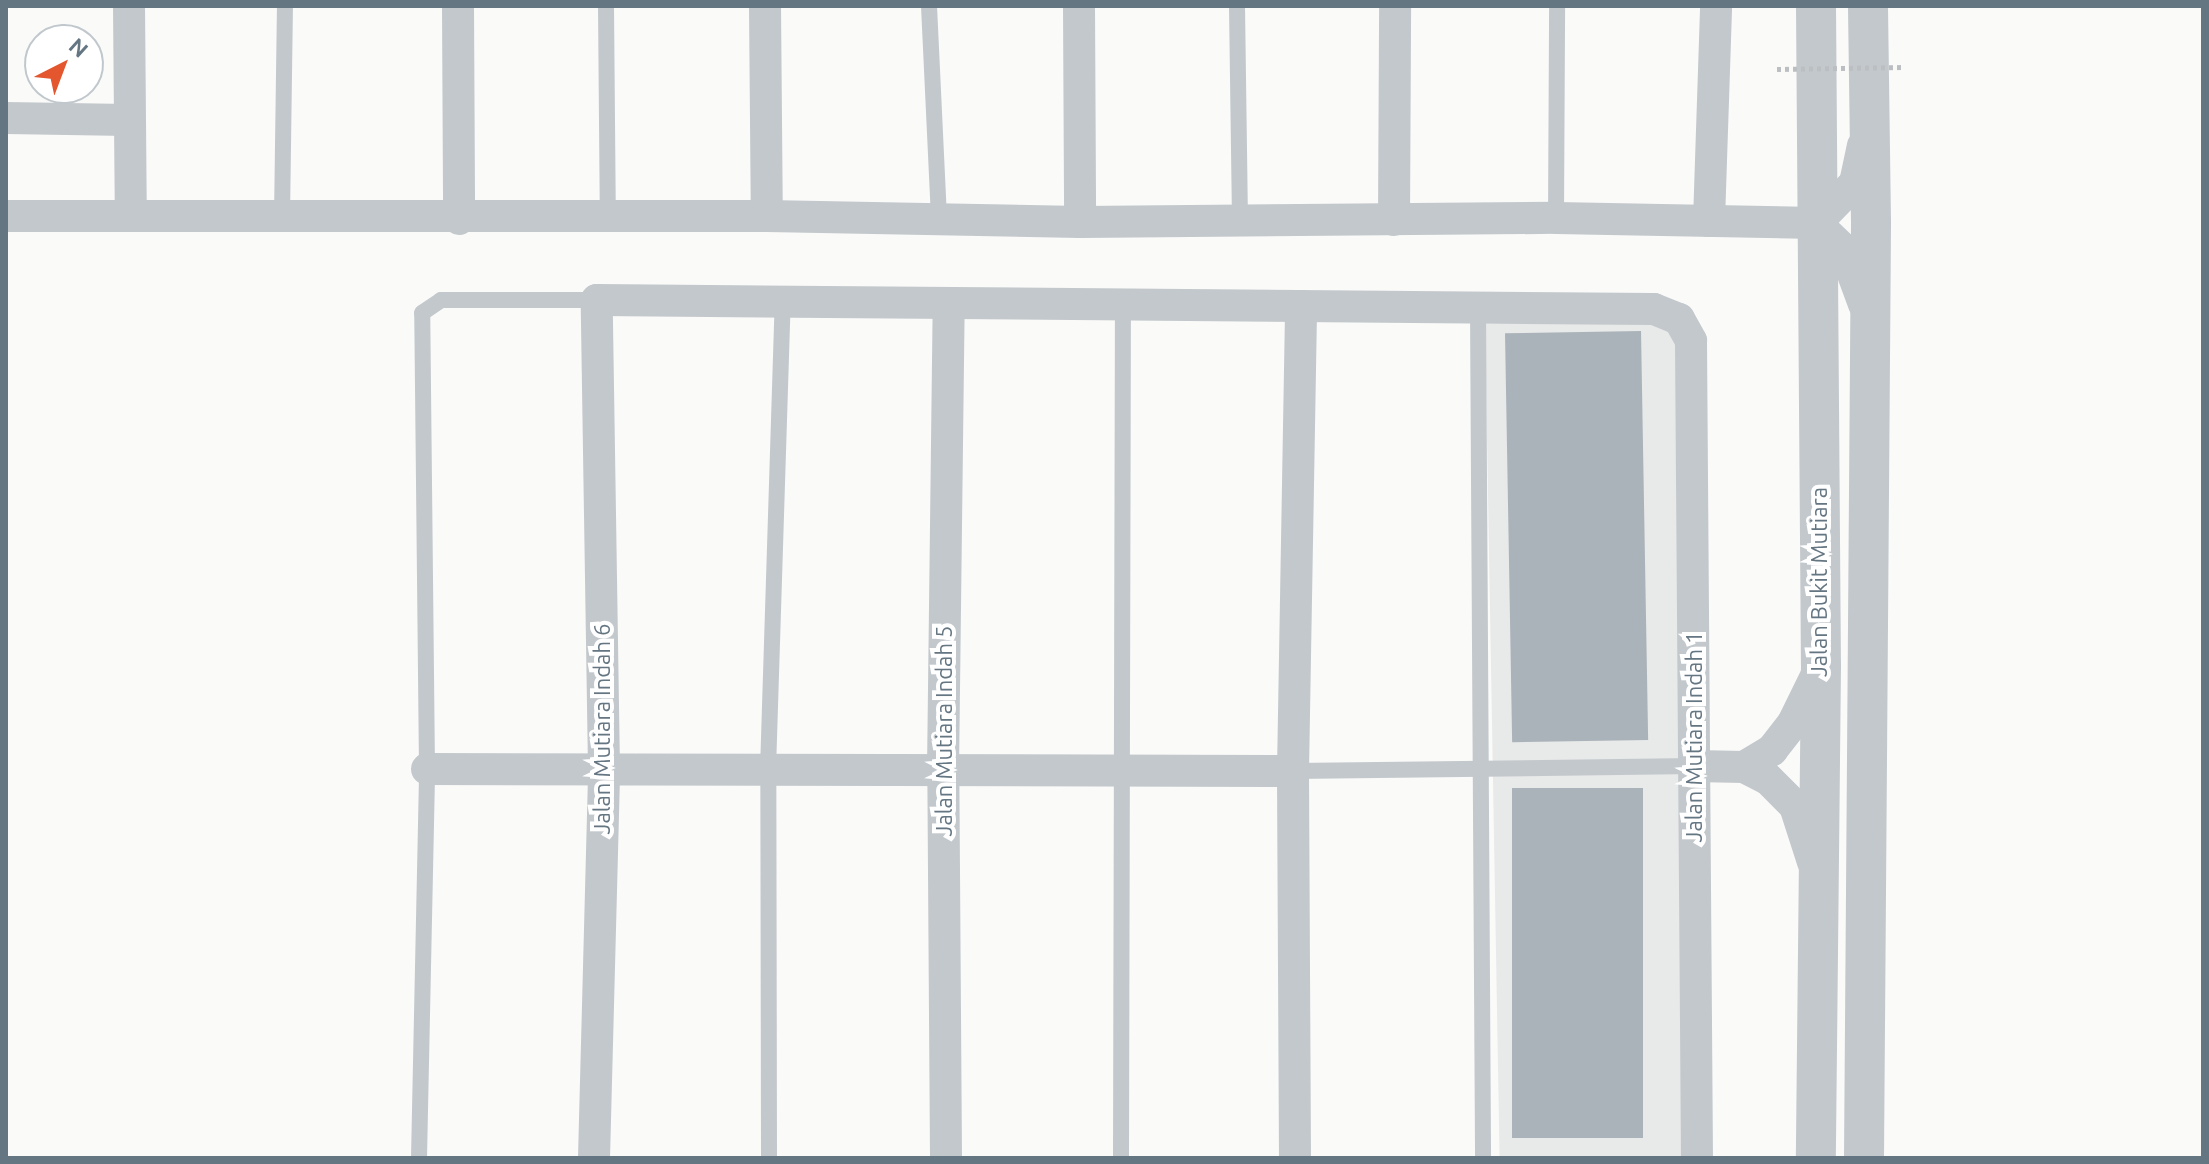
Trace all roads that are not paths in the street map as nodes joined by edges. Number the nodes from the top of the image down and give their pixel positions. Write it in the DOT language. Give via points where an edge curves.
graph roads {
  1 [pos="129,6"];
  2 [pos="285,6"];
  3 [pos="458,6"];
  4 [pos="606,6"];
  5 [pos="765,6"];
  6 [pos="929,6"];
  7 [pos="1079,6"];
  8 [pos="1237,6"];
  9 [pos="1395,6"];
  10 [pos="1557,6"];
  11 [pos="1716,6"];
  12 [pos="1816,6"];
  13 [pos="1868,6"];
  14 [pos="1870,116"];
  15 [pos="6,118"];
  16 [pos="128,120"];
  17 [pos="6,216"];
  18 [pos="131,216"];
  19 [pos="767,216"];
  20 [pos="282,218"];
  21 [pos="1556,218"];
  22 [pos="459,219"];
  23 [pos="608,219"];
  24 [pos="1240,219"];
  25 [pos="1394,220"];
  26 [pos="939,221"];
  27 [pos="1709,221"];
  28 [pos="1080,222"];
  29 [pos="1816,223"];
  30 [pos="597,300"];
  31 [pos="783,302"];
  32 [pos="949,304"];
  33 [pos="1123,304"];
  34 [pos="1301,306"];
  35 [pos="1478,308"];
  36 [pos="1870,333"];
  37 [pos="1821,665"];
  38 [pos="1695,766"];
  39 [pos="1744,767"];
  40 [pos="427,769"];
  41 [pos="604,769"];
  42 [pos="768,770"];
  43 [pos="943,771"];
  44 [pos="1124,771"];
  45 [pos="1293,771"];
  46 [pos="1483,772"];
  47 [pos="1817,873"];
  48 [pos="419,1158"];
  49 [pos="594,1158"];
  50 [pos="769,1158"];
  51 [pos="946,1158"];
  52 [pos="1121,1158"];
  53 [pos="1295,1158"];
  54 [pos="1483,1158"];
  55 [pos="1697,1158"];
  56 [pos="1816,1158"];
  57 [pos="1864,1158"];
  1 -- 16 [label="street"];
  2 -- 20 [label="lane"];
  3 -- 22 [label="street"];
  4 -- 23 [label="lane"];
  5 -- 19 [label="street"];
  6 -- 26 [label="lane"];
  7 -- 28 [label="street"];
  8 -- 24 [label="lane"];
  9 -- 25 [label="street"];
  10 -- 21 [label="lane"];
  11 -- 27 [label="street"];
  12 -- 29 [label="street, Jalan Bukit Mutiara"];
  13 -- 14 [label="street"];
  14 -- 29 [label="street" via="1855,183"];
  14 -- 36 [label="street"];
  15 -- 16 [label="street"];
  16 -- 18 [label="street"];
  17 -- 18 [label="street"];
  18 -- 20 [label="street"];
  19 -- 23 [label="street"];
  19 -- 26 [label="street"];
  20 -- 22 [label="street"];
  21 -- 25 [label="street"];
  21 -- 27 [label="street"];
  22 -- 23 [label="street"];
  24 -- 25 [label="street"];
  24 -- 28 [label="street"];
  26 -- 28 [label="street"];
  27 -- 29 [label="street"];
  29 -- 36 [label="street" via="1844,250 1859,278"];
  29 -- 37 [label="street, Jalan Bukit Mutiara"];
  30 -- 31 [label="street"];
  30 -- 40 [label="lane" via="441,300 422,313"];
  30 -- 41 [label="street, Jalan Mutiara Indah 6"];
  31 -- 32 [label="street"];
  31 -- 42 [label="lane"];
  32 -- 33 [label="street"];
  32 -- 43 [label="street, Jalan Mutiara Indah 5"];
  33 -- 34 [label="street"];
  33 -- 44 [label="lane"];
  34 -- 35 [label="street"];
  34 -- 45 [label="street"];
  35 -- 38 [label="street, Jalan Mutiara Indah 1" via="1654,309 1679,319 1691,341"];
  35 -- 46 [label="lane"];
  36 -- 57 [label="street"];
  37 -- 39 [label="street" via="1793,723 1772,750"];
  37 -- 47 [label="street, Jalan Bukit Mutiara"];
  38 -- 39 [label="street"];
  38 -- 46 [label="lane"];
  38 -- 55 [label="street, Jalan Mutiara Indah 1"];
  39 -- 47 [label="street" via="1768,779 1795,806"];
  40 -- 41 [label="street"];
  40 -- 48 [label="lane"];
  41 -- 42 [label="street"];
  41 -- 49 [label="street, Jalan Mutiara Indah 6"];
  42 -- 43 [label="street"];
  42 -- 50 [label="lane"];
  43 -- 44 [label="street"];
  43 -- 51 [label="street, Jalan Mutiara Indah 5"];
  44 -- 45 [label="street"];
  44 -- 52 [label="lane"];
  45 -- 46 [label="lane"];
  45 -- 53 [label="street"];
  46 -- 54 [label="lane"];
  47 -- 56 [label="street, Jalan Bukit Mutiara"];
}
